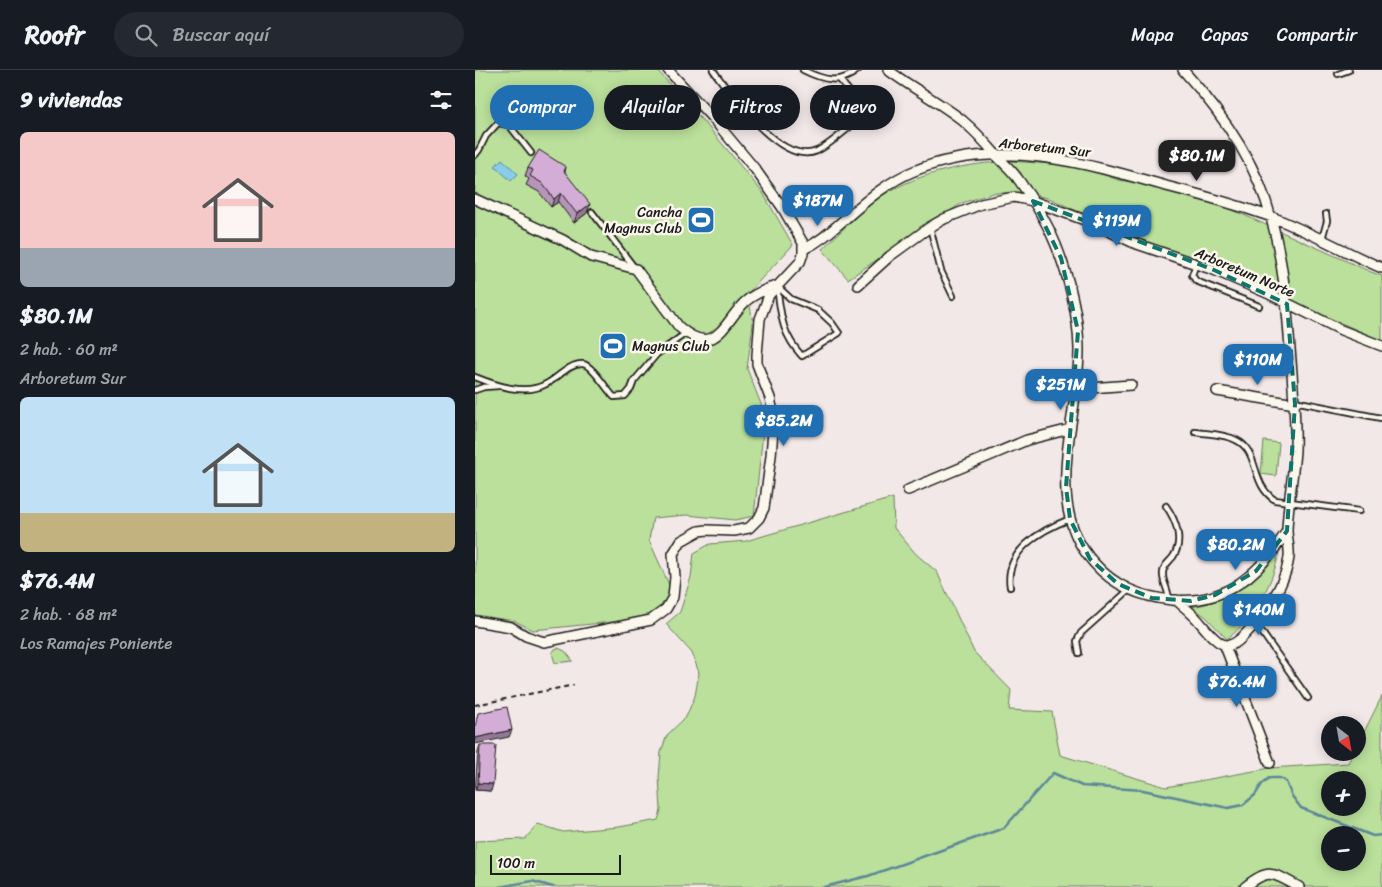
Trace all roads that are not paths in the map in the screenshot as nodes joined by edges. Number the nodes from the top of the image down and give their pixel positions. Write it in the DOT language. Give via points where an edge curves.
graph roads {
  1 [pos="668,70"];
  2 [pos="713,70"];
  3 [pos="803,70"];
  4 [pos="858,70"];
  5 [pos="889,70"];
  6 [pos="1183,70"];
  7 [pos="1349,70"];
  8 [pos="1338,74"];
  9 [pos="840,80"];
  10 [pos="531,153"];
  11 [pos="996,154"];
  12 [pos="475,155"];
  13 [pos="475,199"];
  14 [pos="1033,201"];
  15 [pos="592,212"];
  16 [pos="1326,214"];
  17 [pos="1271,217"];
  18 [pos="930,227"];
  19 [pos="1322,239"];
  20 [pos="804,249"];
  21 [pos="1197,264"];
  22 [pos="1382,268"];
  23 [pos="636,269"];
  24 [pos="857,285"];
  25 [pos="777,286"];
  26 [pos="953,296"];
  27 [pos="1287,304"];
  28 [pos="1259,306"];
  29 [pos="686,333"];
  30 [pos="1382,346"];
  31 [pos="475,377"];
  32 [pos="1131,385"];
  33 [pos="500,386"];
  34 [pos="1076,389"];
  35 [pos="475,390"];
  36 [pos="1217,391"];
  37 [pos="1295,403"];
  38 [pos="1381,418"];
  39 [pos="1070,429"];
  40 [pos="1195,432"];
  41 [pos="908,490"];
  42 [pos="1290,502"];
  43 [pos="1166,506"];
  44 [pos="1359,511"];
  45 [pos="1070,518"];
  46 [pos="1287,531"];
  47 [pos="1010,587"];
  48 [pos="1129,590"];
  49 [pos="1173,600"];
  50 [pos="475,622"];
  51 [pos="1255,623"];
  52 [pos="1225,646"];
  53 [pos="1079,653"];
  54 [pos="1308,698"];
  55 [pos="1270,763"];
  56 [pos="1245,887"];
  57 [pos="1299,887"];
  1 -- 20 [label="street" via="755,169 789,218"];
  2 -- 9 [label="lane" via="738,103 775,142 802,153 816,151 863,116 864,109"];
  3 -- 9 [label="lane" via="829,80"];
  4 -- 9 [label="lane"];
  5 -- 11 [label="street" via="960,119"];
  6 -- 17 [label="street" via="1234,136"];
  7 -- 8 [label="lane"];
  10 -- 12 [label="lane" via="509,125 498,123"];
  11 -- 14 [label="street"];
  11 -- 17 [label="street, Arboretum Sur" via="1070,160 1103,167"];
  11 -- 20 [label="street, Arboretum Sur" via="950,160 912,172 884,187 818,242"];
  13 -- 23 [label="street" via="563,240 591,257"];
  14 -- 18 [label="street, Arboretum Norte" via="1014,197 996,199 963,210"];
  14 -- 21 [label="street, Arboretum Norte"];
  14 -- 34 [label="street" via="1055,243 1072,294 1079,349"];
  15 -- 23 [label="lane"];
  16 -- 19 [label="lane"];
  17 -- 19 [label="street, Arboretum Sur"];
  17 -- 27 [label="street"];
  18 -- 24 [label="street, Arboretum Norte"];
  18 -- 26 [label="lane" via="941,271"];
  19 -- 22 [label="street, Arboretum Sur"];
  20 -- 25 [label="street" via="795,269"];
  21 -- 27 [label="street, Arboretum Norte"];
  21 -- 28 [label="lane" via="1193,275 1196,281"];
  23 -- 29 [label="street"];
  25 -- 25 [label="lane" via="786,334 802,356 839,333 818,310 791,299"];
  25 -- 29 [label="street" via="745,302 715,336 702,339"];
  25 -- 50 [label="street" via="764,304 758,332 757,364 774,417 766,498 754,524 743,530 699,531 681,541 673,554 673,596 666,609 651,620 544,642 511,627"];
  27 -- 30 [label="street, Arboretum Norte"];
  27 -- 37 [label="street"];
  29 -- 33 [label="lane" via="657,354 625,396 614,398 590,367 582,364 534,388"];
  31 -- 33 [label="lane"];
  32 -- 34 [label="street"];
  33 -- 35 [label="lane"];
  34 -- 39 [label="street"];
  36 -- 37 [label="street"];
  37 -- 38 [label="lane"];
  37 -- 42 [label="street"];
  39 -- 41 [label="street" via="1027,440"];
  39 -- 45 [label="street" via="1066,487"];
  40 -- 42 [label="lane" via="1233,438 1241,443 1249,451 1256,476 1265,490 1275,500"];
  42 -- 44 [label="lane"];
  42 -- 46 [label="street"];
  43 -- 49 [label="lane" via="1174,520 1178,540 1175,554 1162,574"];
  45 -- 47 [label="lane" via="1048,528 1026,544 1011,567"];
  45 -- 48 [label="street" via="1077,539 1090,559"];
  46 -- 49 [label="street" via="1265,562 1237,585 1203,598"];
  46 -- 51 [label="street" via="1289,557 1283,579 1273,600"];
  48 -- 49 [label="street" via="1152,598"];
  48 -- 53 [label="lane" via="1081,634 1077,641"];
  49 -- 52 [label="street"];
  51 -- 52 [label="street" via="1233,644"];
  51 -- 54 [label="lane"];
  52 -- 55 [label="street"];
  56 -- 57 [label="street" via="1259,876 1271,873"];
}
